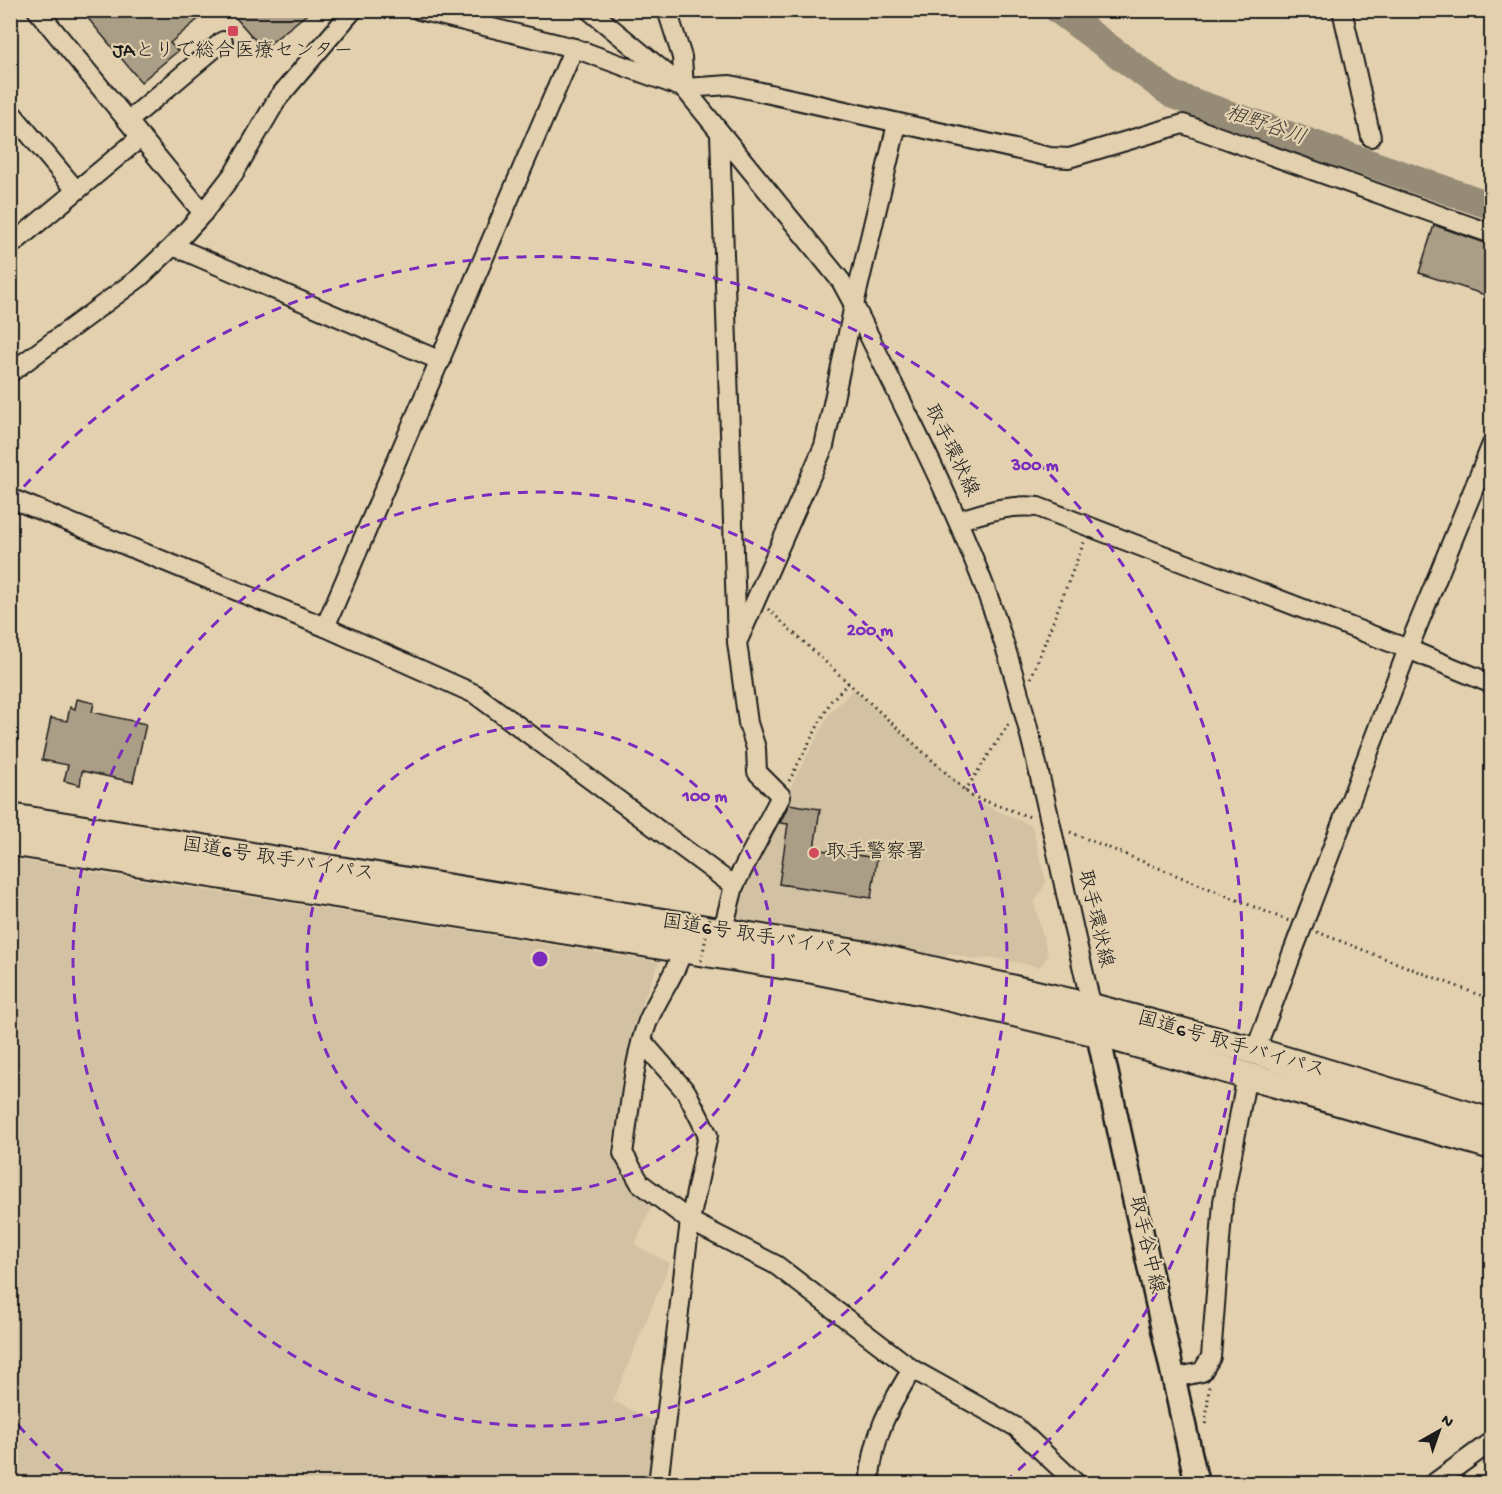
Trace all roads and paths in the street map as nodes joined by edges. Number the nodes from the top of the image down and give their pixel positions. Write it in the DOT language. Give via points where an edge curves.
graph roads {
  1 [pos="37,10"];
  2 [pos="353,10"];
  3 [pos="419,10"];
  4 [pos="589,10"];
  5 [pos="667,10"];
  6 [pos="1342,10"];
  7 [pos="223,41"];
  8 [pos="574,48"];
  9 [pos="684,88"];
  10 [pos="10,111"];
  11 [pos="128,121"];
  12 [pos="897,124"];
  13 [pos="720,134"];
  14 [pos="141,137"];
  15 [pos="1371,137"];
  16 [pos="75,189"];
  17 [pos="203,213"];
  18 [pos="1491,234"];
  19 [pos="10,246"];
  20 [pos="173,246"];
  21 [pos="854,305"];
  22 [pos="441,361"];
  23 [pos="10,373"];
  24 [pos="1491,444"];
  25 [pos="10,498"];
  26 [pos="960,520"];
  27 [pos="1089,527"];
  28 [pos="756,599"];
  29 [pos="325,627"];
  30 [pos="737,642"];
  31 [pos="1408,649"];
  32 [pos="849,682"];
  33 [pos="1491,684"];
  34 [pos="1022,703"];
  35 [pos="965,791"];
  36 [pos="781,796"];
  37 [pos="10,817"];
  38 [pos="1050,824"];
  39 [pos="10,842"];
  40 [pos="734,886"];
  41 [pos="1302,926"];
  42 [pos="700,939"];
  43 [pos="760,941"];
  44 [pos="1491,1000"];
  45 [pos="1092,1007"];
  46 [pos="1098,1033"];
  47 [pos="642,1041"];
  48 [pos="1251,1063"];
  49 [pos="1491,1122"];
  50 [pos="1491,1146"];
  51 [pos="690,1221"];
  52 [pos="1207,1367"];
  53 [pos="912,1369"];
  54 [pos="1174,1378"];
  55 [pos="1206,1424"];
  56 [pos="1491,1441"];
  57 [pos="658,1484"];
  58 [pos="870,1484"];
  59 [pos="1077,1484"];
  60 [pos="1197,1484"];
  61 [pos="1433,1484"];
  1 -- 11 [label="street"];
  2 -- 17 [label="street" via="278,98 234,173"];
  3 -- 8 [label="street"];
  4 -- 9 [label="street, 取手環状線"];
  5 -- 9 [label="street" via="682,57"];
  6 -- 15 [label="street"];
  7 -- 11 [label="street"];
  8 -- 9 [label="street"];
  8 -- 22 [label="street"];
  9 -- 12 [label="street" via="730,85"];
  9 -- 13 [label="street, 取手環状線"];
  10 -- 16 [label="street"];
  11 -- 14 [label="street"];
  12 -- 18 [label="street" via="1070,158 1183,124"];
  12 -- 21 [label="street"];
  13 -- 21 [label="street, 取手環状線" via="841,281"];
  13 -- 30 [label="street"];
  14 -- 16 [label="street"];
  14 -- 17 [label="street"];
  16 -- 19 [label="street"];
  17 -- 20 [label="street"];
  20 -- 22 [label="street"];
  20 -- 23 [label="street" via="139,278"];
  21 -- 26 [label="street, 取手環状線"];
  21 -- 28 [label="street" via="824,446"];
  22 -- 29 [label="street"];
  24 -- 31 [label="street"];
  25 -- 29 [label="street"];
  26 -- 27 [label="street" via="1019,505 1038,507"];
  26 -- 34 [label="street, 取手環状線" via="994,611"];
  27 -- 31 [label="street"];
  27 -- 34 [label="path"];
  28 -- 30 [label="street"];
  28 -- 32 [label="path"];
  29 -- 40 [label="street" via="475,694"];
  30 -- 36 [label="street" via="757,772"];
  31 -- 33 [label="street"];
  31 -- 41 [label="street"];
  32 -- 35 [label="path"];
  32 -- 36 [label="path" via="831,701"];
  34 -- 35 [label="path"];
  34 -- 38 [label="street, 取手環状線"];
  35 -- 38 [label="path"];
  36 -- 40 [label="street"];
  37 -- 42 [label="highway, 国道6号 取手バイパス"];
  38 -- 41 [label="path"];
  38 -- 45 [label="street, 取手環状線"];
  39 -- 42 [label="highway, 国道6号 取手バイパス"];
  40 -- 42 [label="street"];
  41 -- 44 [label="path"];
  41 -- 48 [label="street"];
  42 -- 42 [label="path, bridge"];
  42 -- 43 [label="highway, 国道6号 取手バイパス"];
  42 -- 43 [label="highway, 国道6号 取手バイパス"];
  42 -- 47 [label="street" via="648,1022"];
  43 -- 45 [label="highway, 国道6号 取手バイパス" via="889,960"];
  43 -- 46 [label="highway, 国道6号 取手バイパス" via="934,994"];
  45 -- 46 [label="main road, 取手谷中線"];
  45 -- 48 [label="highway, 国道6号 取手バイパス"];
  46 -- 48 [label="highway, 国道6号 取手バイパス"];
  46 -- 54 [label="main road, 取手谷中線"];
  47 -- 51 [label="street" via="687,1093 708,1135"];
  47 -- 51 [label="street" via="623,1153 640,1183"];
  48 -- 49 [label="highway, 国道6号 取手バイパス"];
  48 -- 50 [label="highway, 国道6号 取手バイパス"];
  48 -- 52 [label="street" via="1223,1202 1211,1357"];
  51 -- 53 [label="street" via="776,1265"];
  51 -- 57 [label="street"];
  52 -- 54 [label="street" via="1197,1375"];
  52 -- 55 [label="path"];
  53 -- 58 [label="street" via="873,1448"];
  53 -- 59 [label="street" via="1016,1427"];
  54 -- 60 [label="main road, 取手谷中線"];
  56 -- 61 [label="street"];
}
